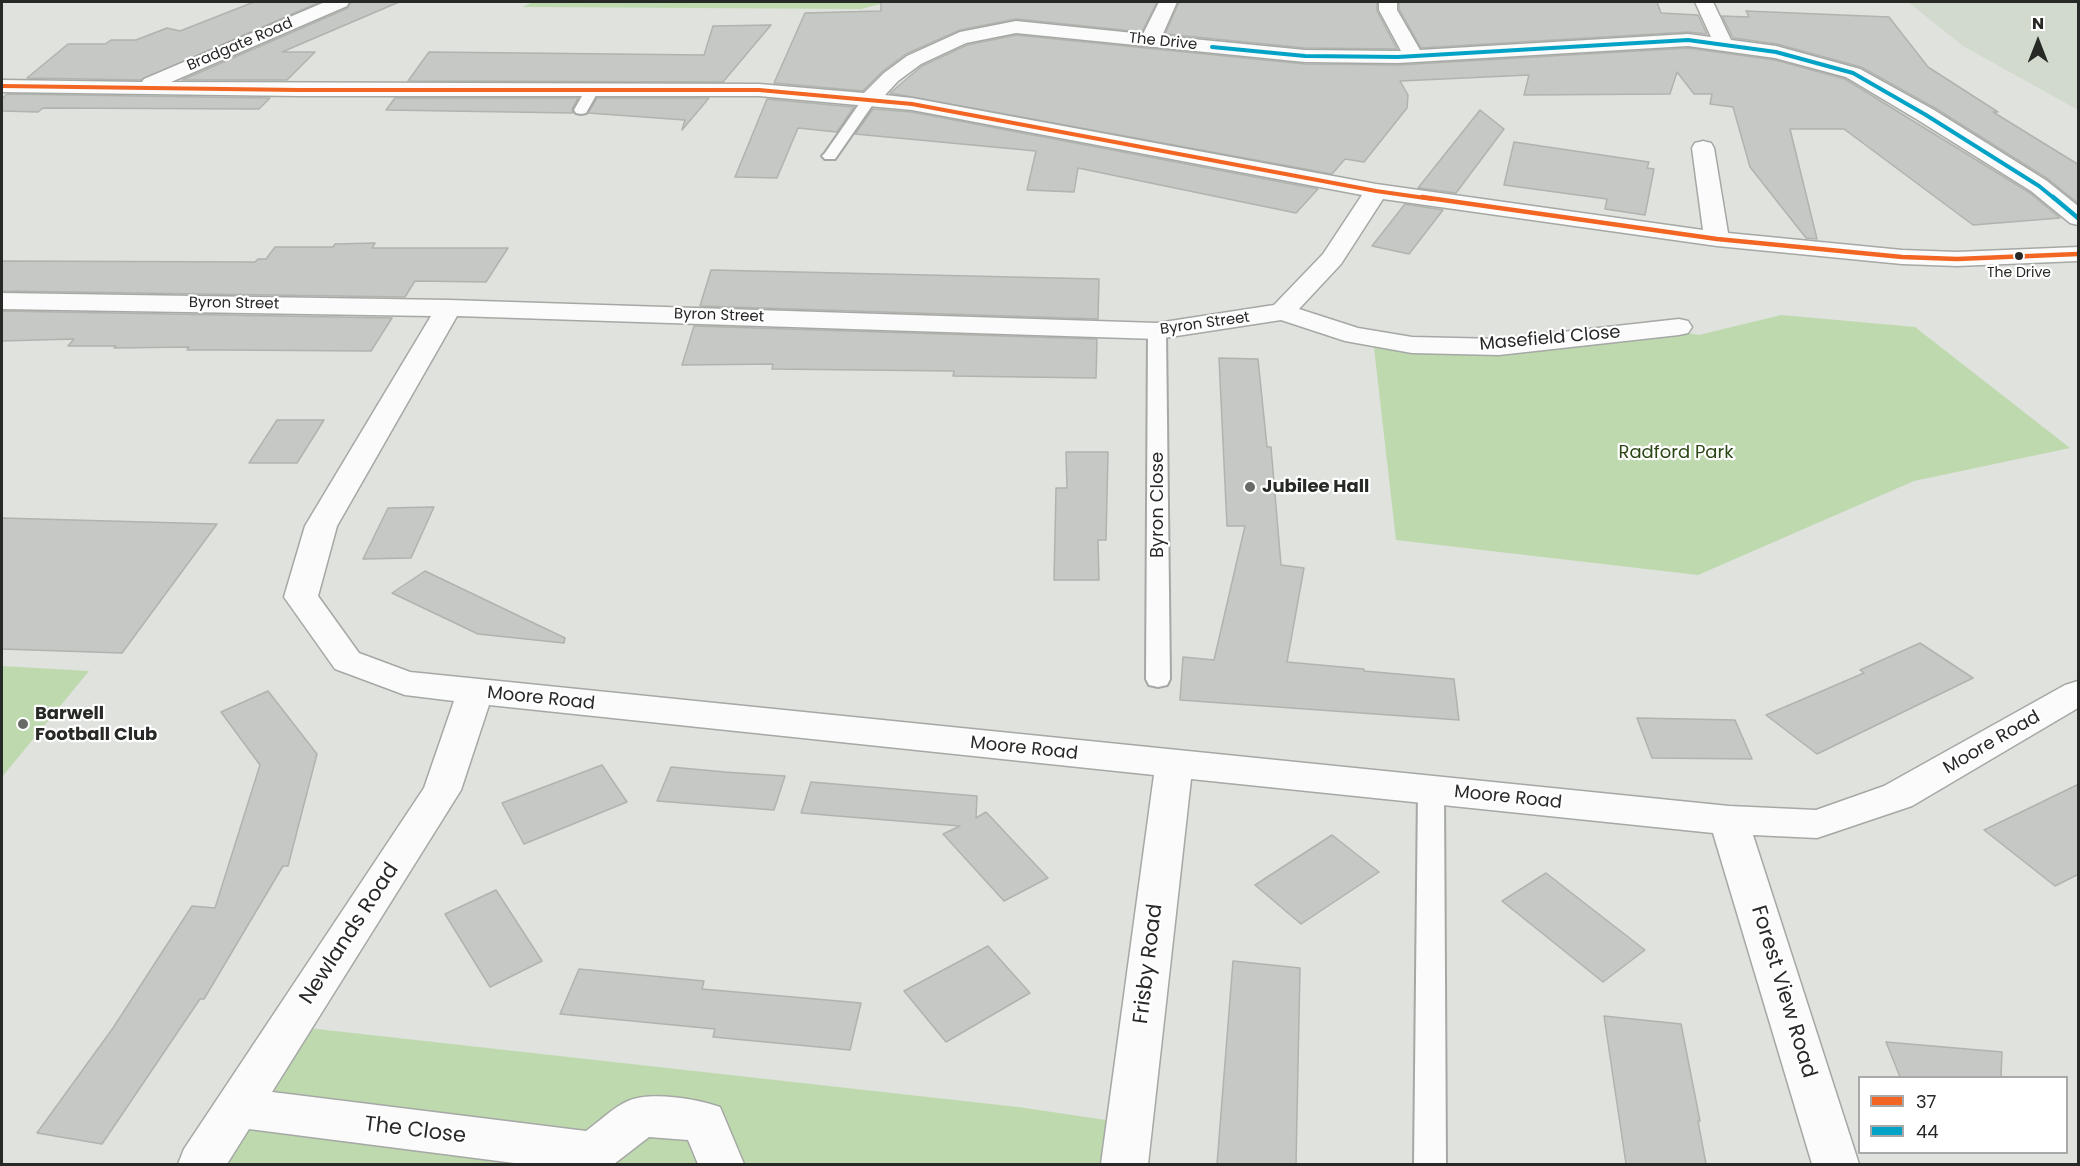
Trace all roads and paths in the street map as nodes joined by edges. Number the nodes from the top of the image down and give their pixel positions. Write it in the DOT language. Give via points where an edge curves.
graph roads {
  1 [pos="340,2"];
  2 [pos="1168,2"];
  3 [pos="1388,2"];
  4 [pos="1704,2"];
  5 [pos="1150,40"];
  6 [pos="1724,45"];
  7 [pos="1414,56"];
  8 [pos="2,86"];
  9 [pos="140,88"];
  10 [pos="592,90"];
  11 [pos="869,100"];
  12 [pos="581,110"];
  13 [pos="1703,148"];
  14 [pos="830,156"];
  15 [pos="1376,191"];
  16 [pos="2079,218"];
  17 [pos="1717,239"];
  18 [pos="2079,254"];
  19 [pos="2,301"];
  20 [pos="449,308"];
  21 [pos="1282,312"];
  22 [pos="1678,327"];
  23 [pos="1157,331"];
  24 [pos="1158,678"];
  25 [pos="475,692"];
  26 [pos="2079,693"];
  27 [pos="1174,764"];
  28 [pos="1431,790"];
  29 [pos="1729,820"];
  30 [pos="238,1108"];
  31 [pos="596,1159"];
  32 [pos="201,1164"];
  33 [pos="722,1164"];
  34 [pos="1124,1164"];
  35 [pos="1430,1164"];
  36 [pos="1836,1164"];
  1 -- 9 [label="street, Bradgate Road"];
  2 -- 5 [label="street"];
  3 -- 7 [label="street" via="1388,10"];
  4 -- 6 [label="street"];
  5 -- 7 [label="street, The Drive" via="1305,56"];
  5 -- 11 [label="street, The Drive" via="1016,27 960,38 914,60"];
  6 -- 7 [label="street, The Drive" via="1688,40"];
  6 -- 16 [label="street, The Drive" via="1776,52 1853,73 2039,186"];
  8 -- 9 [label="street"];
  9 -- 10 [label="street"];
  10 -- 11 [label="street" via="759,90"];
  10 -- 12 [label="lane"];
  11 -- 14 [label="lane"];
  11 -- 15 [label="street" via="924,106"];
  13 -- 17 [label="street"];
  15 -- 17 [label="street"];
  15 -- 21 [label="street" via="1332,259"];
  17 -- 18 [label="street" via="1902,258"];
  19 -- 20 [label="street, Byron Street"];
  20 -- 23 [label="street, Byron Street"];
  20 -- 25 [label="street, Moore Road" via="321,526 301,597 347,661 405,683"];
  21 -- 22 [label="street, Masefield Close" via="1354,335 1412,345 1499,347"];
  21 -- 23 [label="street, Byron Street"];
  23 -- 24 [label="lane, Byron Close"];
  25 -- 27 [label="street, Moore Road"];
  25 -- 30 [label="street, Newlands Road" via="442,790"];
  26 -- 29 [label="street, Moore Road" via="1898,796 1817,824"];
  27 -- 28 [label="street, Moore Road"];
  27 -- 34 [label="street, Frisby Road"];
  28 -- 29 [label="street, Moore Road"];
  28 -- 35 [label="lane"];
  29 -- 36 [label="street, Forest View Road"];
  30 -- 31 [label="street, The Close"];
  30 -- 32 [label="street, Newlands Road"];
  31 -- 33 [label="street, The Close" via="641,1116 704,1120"];
}
